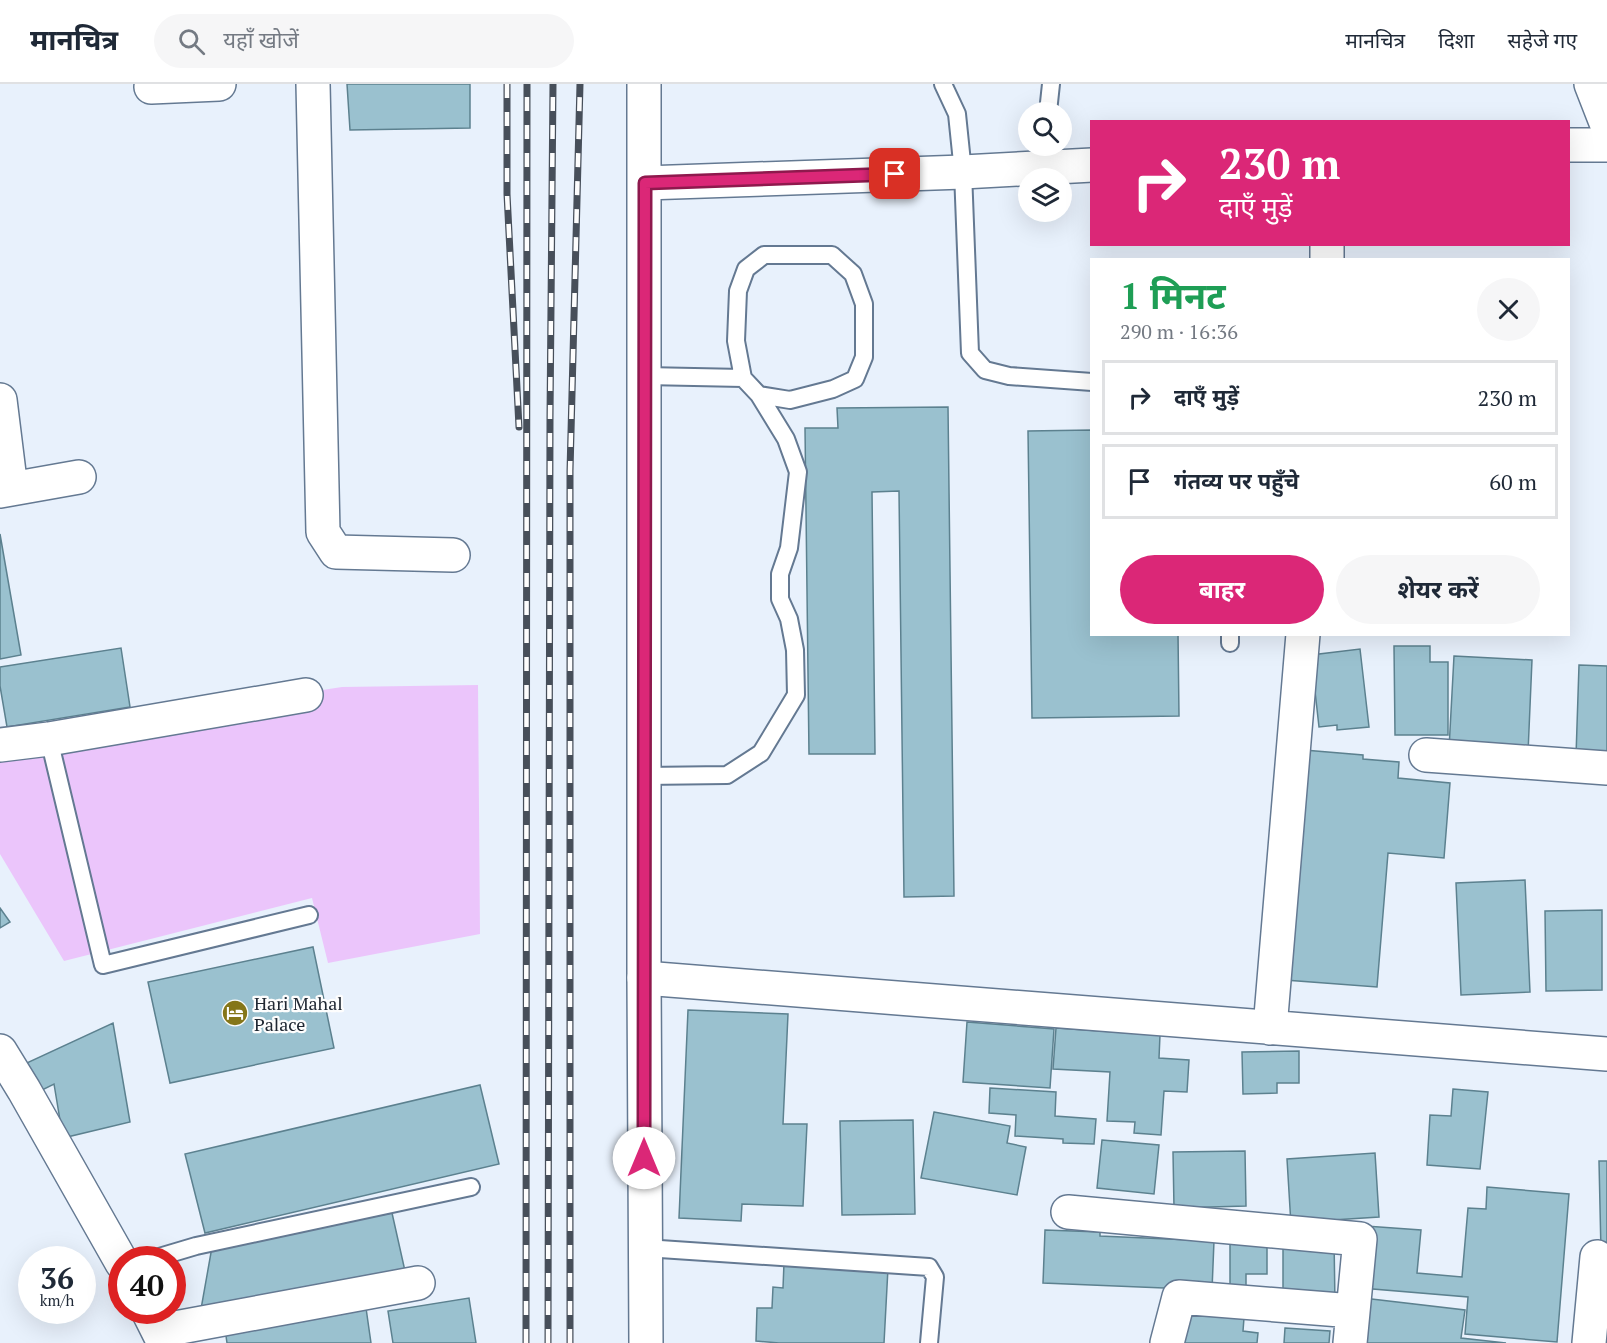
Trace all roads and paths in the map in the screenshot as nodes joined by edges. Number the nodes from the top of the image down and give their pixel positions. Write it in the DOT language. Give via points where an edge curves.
graph roads {
  1 [pos="219,84"];
  2 [pos="313,84"];
  3 [pos="644,84"];
  4 [pos="943,84"];
  5 [pos="1051,84"];
  6 [pos="1592,84"];
  7 [pos="151,87"];
  8 [pos="1049,102"];
  9 [pos="1607,125"];
  10 [pos="1570,145"];
  11 [pos="1607,145"];
  12 [pos="1044,156"];
  13 [pos="1090,165"];
  14 [pos="963,172"];
  15 [pos="645,183"];
  16 [pos="645,376"];
  17 [pos="743,378"];
  18 [pos="1090,382"];
  19 [pos="759,394"];
  20 [pos="0,400"];
  21 [pos="79,477"];
  22 [pos="6,490"];
  23 [pos="453,555"];
  24 [pos="1304,636"];
  25 [pos="306,695"];
  26 [pos="49,739"];
  27 [pos="0,745"];
  28 [pos="1426,754"];
  29 [pos="1607,768"];
  30 [pos="644,776"];
  31 [pos="309,915"];
  32 [pos="644,978"];
  33 [pos="1270,1028"];
  34 [pos="0,1051"];
  35 [pos="1607,1054"];
  36 [pos="471,1187"];
  37 [pos="1068,1212"];
  38 [pos="112,1246"];
  39 [pos="645,1248"];
  40 [pos="186,1249"];
  41 [pos="1597,1257"];
  42 [pos="418,1283"];
  43 [pos="1353,1311"];
  44 [pos="157,1328"];
  45 [pos="646,1343"];
  46 [pos="929,1343"];
  47 [pos="1167,1343"];
  48 [pos="1350,1343"];
  49 [pos="1589,1343"];
  1 -- 7 [label="street"];
  2 -- 23 [label="street" via="323,532 336,552"];
  3 -- 15 [label="street"];
  4 -- 14 [label="lane" via="957,114"];
  5 -- 8 [label="lane"];
  6 -- 9 [label="street"];
  10 -- 11 [label="street"];
  12 -- 13 [label="street"];
  12 -- 14 [label="street"];
  14 -- 15 [label="street"];
  14 -- 18 [label="lane" via="970,353 985,370 1009,376"];
  15 -- 16 [label="street"];
  16 -- 17 [label="lane"];
  16 -- 30 [label="street"];
  17 -- 19 [label="lane"];
  17 -- 19 [label="lane" via="736,341 738,291 746,269 764,255 832,255 853,274 864,304 864,357 855,379 790,400"];
  19 -- 30 [label="lane" via="786,439 798,472 789,548 780,574 780,598 795,650 796,696 761,753 727,775"];
  20 -- 22 [label="street"];
  21 -- 22 [label="street"];
  24 -- 33 [label="street"];
  25 -- 26 [label="street"];
  26 -- 27 [label="street"];
  26 -- 31 [label="lane" via="103,965"];
  28 -- 29 [label="street"];
  30 -- 32 [label="street"];
  32 -- 33 [label="street"];
  32 -- 39 [label="street"];
  33 -- 35 [label="street"];
  34 -- 38 [label="street"];
  36 -- 40 [label="lane"];
  37 -- 43 [label="street" via="1360,1239"];
  39 -- 45 [label="street"];
  39 -- 46 [label="lane" via="929,1267 934,1277"];
  41 -- 49 [label="street"];
  42 -- 44 [label="street"];
  43 -- 47 [label="street" via="1179,1297"];
  43 -- 48 [label="street"];
}
